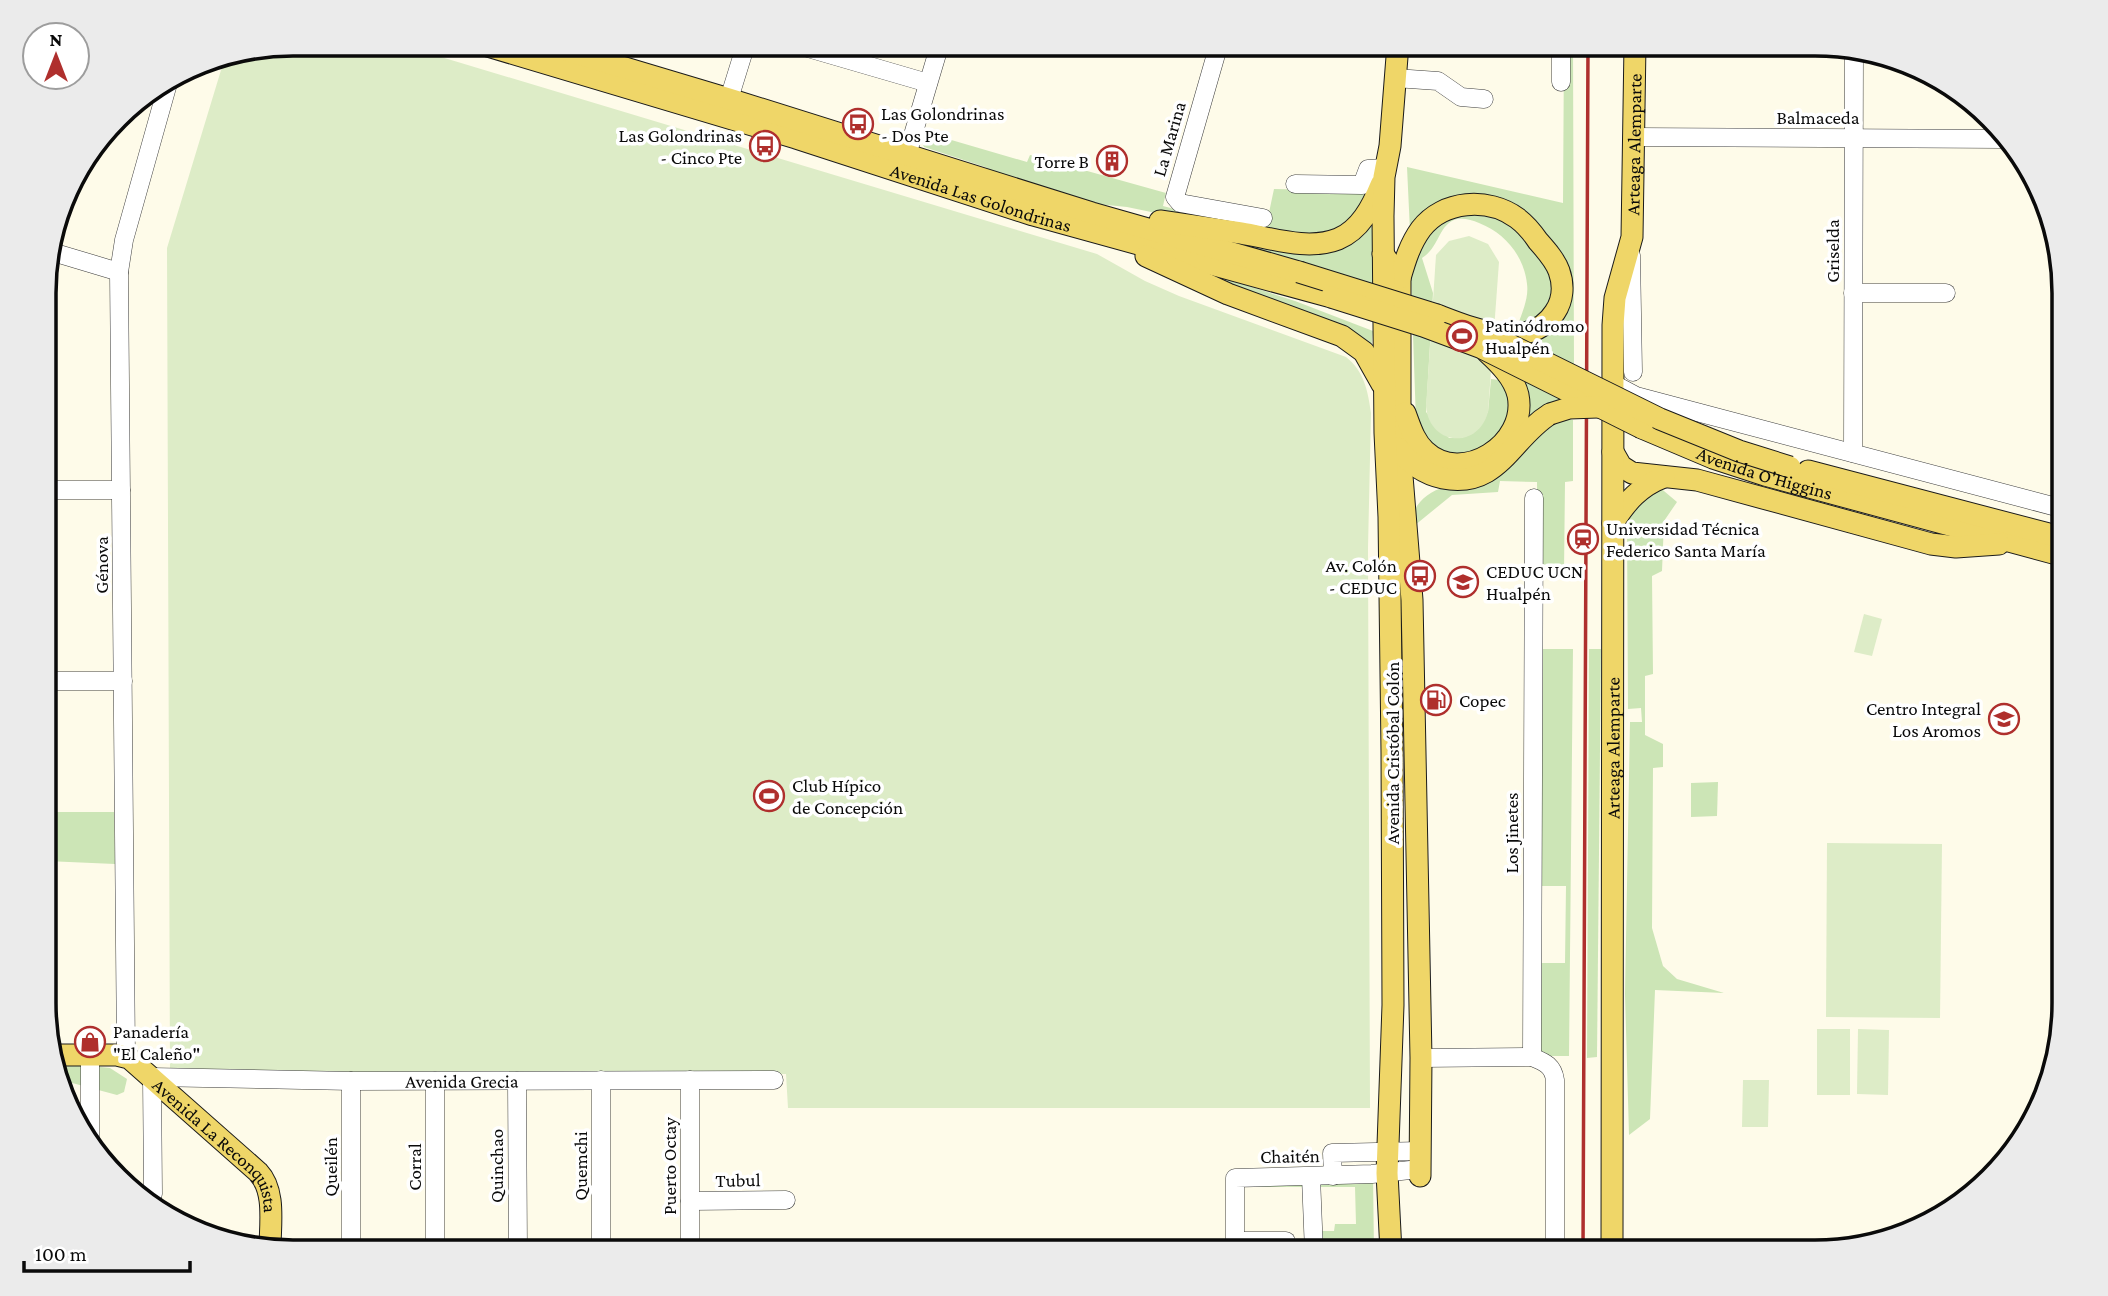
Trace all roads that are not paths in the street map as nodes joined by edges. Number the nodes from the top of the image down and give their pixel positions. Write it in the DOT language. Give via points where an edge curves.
graph roads {
  1 [pos="521,56"];
  2 [pos="588,56"];
  3 [pos="742,56"];
  4 [pos="836,56"];
  5 [pos="937,56"];
  6 [pos="1216,56"];
  7 [pos="1397,56"];
  8 [pos="1561,56"];
  9 [pos="1635,56"];
  10 [pos="1854,60"];
  11 [pos="1395,78"];
  12 [pos="1561,82"];
  13 [pos="929,83"];
  14 [pos="165,94"];
  15 [pos="729,99"];
  16 [pos="1484,99"];
  17 [pos="707,111"];
  18 [pos="1633,137"];
  19 [pos="1853,138"];
  20 [pos="1995,139"];
  21 [pos="907,155"];
  22 [pos="1385,172"];
  23 [pos="1294,184"];
  24 [pos="1092,213"];
  25 [pos="1263,218"];
  26 [pos="1110,237"];
  27 [pos="1631,245"];
  28 [pos="60,254"];
  29 [pos="1384,254"];
  30 [pos="120,272"];
  31 [pos="1400,278"];
  32 [pos="1300,280"];
  33 [pos="1853,293"];
  34 [pos="1946,293"];
  35 [pos="1482,340"];
  36 [pos="1633,372"];
  37 [pos="1613,382"];
  38 [pos="1393,393"];
  39 [pos="1600,407"];
  40 [pos="1385,418"];
  41 [pos="1400,451"];
  42 [pos="1613,452"];
  43 [pos="1853,453"];
  44 [pos="1791,474"];
  45 [pos="1664,477"];
  46 [pos="1445,478"];
  47 [pos="56,490"];
  48 [pos="121,490"];
  49 [pos="1534,498"];
  50 [pos="2051,506"];
  51 [pos="1406,514"];
  52 [pos="1613,523"];
  53 [pos="2051,535"];
  54 [pos="2018,544"];
  55 [pos="2051,553"];
  56 [pos="56,681"];
  57 [pos="123,681"];
  58 [pos="62,1055"];
  59 [pos="90,1055"];
  60 [pos="126,1056"];
  61 [pos="1532,1057"];
  62 [pos="1421,1058"];
  63 [pos="152,1077"];
  64 [pos="601,1080"];
  65 [pos="690,1080"];
  66 [pos="774,1080"];
  67 [pos="351,1081"];
  68 [pos="435,1081"];
  69 [pos="517,1081"];
  70 [pos="90,1125"];
  71 [pos="1388,1163"];
  72 [pos="1420,1166"];
  73 [pos="1333,1176"];
  74 [pos="1311,1177"];
  75 [pos="153,1194"];
  76 [pos="786,1200"];
  77 [pos="690,1201"];
  78 [pos="270,1239"];
  79 [pos="1235,1239"];
  80 [pos="1313,1239"];
  81 [pos="1391,1239"];
  82 [pos="1555,1239"];
  83 [pos="1612,1239"];
  84 [pos="351,1240"];
  85 [pos="435,1240"];
  86 [pos="518,1240"];
  87 [pos="601,1240"];
  88 [pos="690,1240"];
  1 -- 17 [label="main road, Avenida Las Golondrinas"];
  2 -- 15 [label="main road, Avenida Las Golondrinas"];
  3 -- 15 [label="street"];
  4 -- 13 [label="street"];
  5 -- 13 [label="street"];
  6 -- 25 [label="street, La Marina" via="1175,197 1180,203"];
  7 -- 11 [label="main road, Avenida Cristóbal Colón"];
  8 -- 12 [label="street"];
  9 -- 18 [label="main road, Arteaga Alemparte"];
  10 -- 19 [label="street, Griselda"];
  11 -- 16 [label="street" via="1438,81 1461,97"];
  11 -- 22 [label="main road, Avenida Cristóbal Colón"];
  13 -- 21 [label="street"];
  14 -- 30 [label="street, Génova" via="124,240"];
  15 -- 17 [label="main road"];
  15 -- 21 [label="main road, Avenida Las Golondrinas"];
  17 -- 26 [label="main road, Avenida Las Golondrinas"];
  18 -- 19 [label="street, Balmaceda"];
  18 -- 27 [label="main road, Arteaga Alemparte"];
  19 -- 20 [label="street, Balmaceda"];
  19 -- 33 [label="street, Griselda"];
  21 -- 24 [label="main road, Avenida Las Golondrinas"];
  22 -- 23 [label="street" via="1368,169 1362,185"];
  22 -- 24 [label="main road" via="1374,201 1357,226 1318,244"];
  22 -- 29 [label="main road, Avenida Cristóbal Colón"];
  24 -- 32 [label="main road, Avenida Las Golondrinas"];
  26 -- 32 [label="main road, Avenida Las Golondrinas"];
  26 -- 38 [label="main road" via="1200,282 1350,341 1368,357"];
  27 -- 36 [label="street, Arteaga Alemparte"];
  27 -- 37 [label="main road, Arteaga Alemparte" via="1614,312"];
  28 -- 30 [label="street"];
  29 -- 31 [label="main road"];
  29 -- 38 [label="main road, Avenida Cristóbal Colón"];
  30 -- 48 [label="street, Génova"];
  31 -- 35 [label="main road" via="1413,241 1432,218 1447,209 1482,205 1516,217 1559,271 1560,301 1540,327"];
  31 -- 38 [label="main road, Avenida Cristóbal Colón"];
  32 -- 35 [label="main road, Avenida Las Golondrinas, bridge" via="1392,300"];
  33 -- 34 [label="street"];
  33 -- 43 [label="street, Griselda"];
  35 -- 38 [label="main road" via="1507,373 1518,394 1519,410 1511,433 1489,455 1464,464 1444,462 1426,452"];
  35 -- 39 [label="main road, Avenida O'Higgins, bridge"];
  35 -- 44 [label="main road, Avenida O'Higgins, bridge"];
  37 -- 42 [label="main road, Arteaga Alemparte"];
  37 -- 43 [label="street, Avenida O'Higgins" via="1636,396"];
  38 -- 40 [label="main road, Avenida Cristóbal Colón"];
  38 -- 41 [label="main road, Avenida Cristóbal Colón"];
  39 -- 44 [label="main road, Avenida O'Higgins, bridge" via="1695,451"];
  39 -- 46 [label="main road, bridge" via="1550,414 1490,471 1468,478"];
  40 -- 41 [label="main road"];
  40 -- 71 [label="main road, Avenida Cristóbal Colón" via="1391,599 1393,1005"];
  41 -- 46 [label="main road" via="1419,468"];
  41 -- 51 [label="main road, Avenida Cristóbal Colón"];
  42 -- 45 [label="main road" via="1628,472"];
  42 -- 52 [label="main road, Arteaga Alemparte"];
  43 -- 50 [label="street, Avenida O'Higgins"];
  44 -- 53 [label="main road, Avenida O'Higgins"];
  44 -- 54 [label="main road, Avenida O'Higgins"];
  45 -- 52 [label="main road" via="1632,496"];
  45 -- 54 [label="main road" via="1697,480 1931,544"];
  46 -- 51 [label="main road" via="1415,496"];
  47 -- 48 [label="street"];
  48 -- 57 [label="street, Génova"];
  49 -- 61 [label="street, Los Jinetes"];
  51 -- 62 [label="main road, Avenida Cristóbal Colón" via="1412,600"];
  52 -- 83 [label="main road, Arteaga Alemparte"];
  54 -- 55 [label="main road, Avenida O'Higgins"];
  56 -- 57 [label="street"];
  57 -- 60 [label="street, Génova"];
  58 -- 59 [label="main road"];
  59 -- 60 [label="main road"];
  59 -- 70 [label="street"];
  60 -- 63 [label="main road, Avenida La Reconquista"];
  61 -- 62 [label="street"];
  61 -- 82 [label="street" via="1548,1064 1555,1080"];
  62 -- 72 [label="main road, Avenida Cristóbal Colón"];
  63 -- 67 [label="street, Avenida Grecia"];
  63 -- 75 [label="street"];
  63 -- 78 [label="main road, Avenida La Reconquista" via="263,1177 270,1193"];
  64 -- 65 [label="street, Avenida Grecia"];
  64 -- 69 [label="street, Avenida Grecia"];
  64 -- 87 [label="street, Quemchi"];
  65 -- 66 [label="street, Avenida Grecia"];
  65 -- 77 [label="street, Puerto Octay"];
  67 -- 68 [label="street, Avenida Grecia"];
  67 -- 84 [label="street, Queilén"];
  68 -- 69 [label="street, Avenida Grecia"];
  68 -- 85 [label="street, Corral"];
  69 -- 86 [label="street, Quinchao"];
  71 -- 72 [label="street"];
  71 -- 73 [label="street, Chaitén"];
  71 -- 73 [label="street" via="1332,1153"];
  71 -- 81 [label="main road, Avenida Cristóbal Colón"];
  73 -- 74 [label="street, Chaitén"];
  74 -- 79 [label="street, Chaitén" via="1235,1178"];
  74 -- 80 [label="street"];
  76 -- 77 [label="street, Tubul"];
  77 -- 88 [label="street, Puerto Octay"];
}
